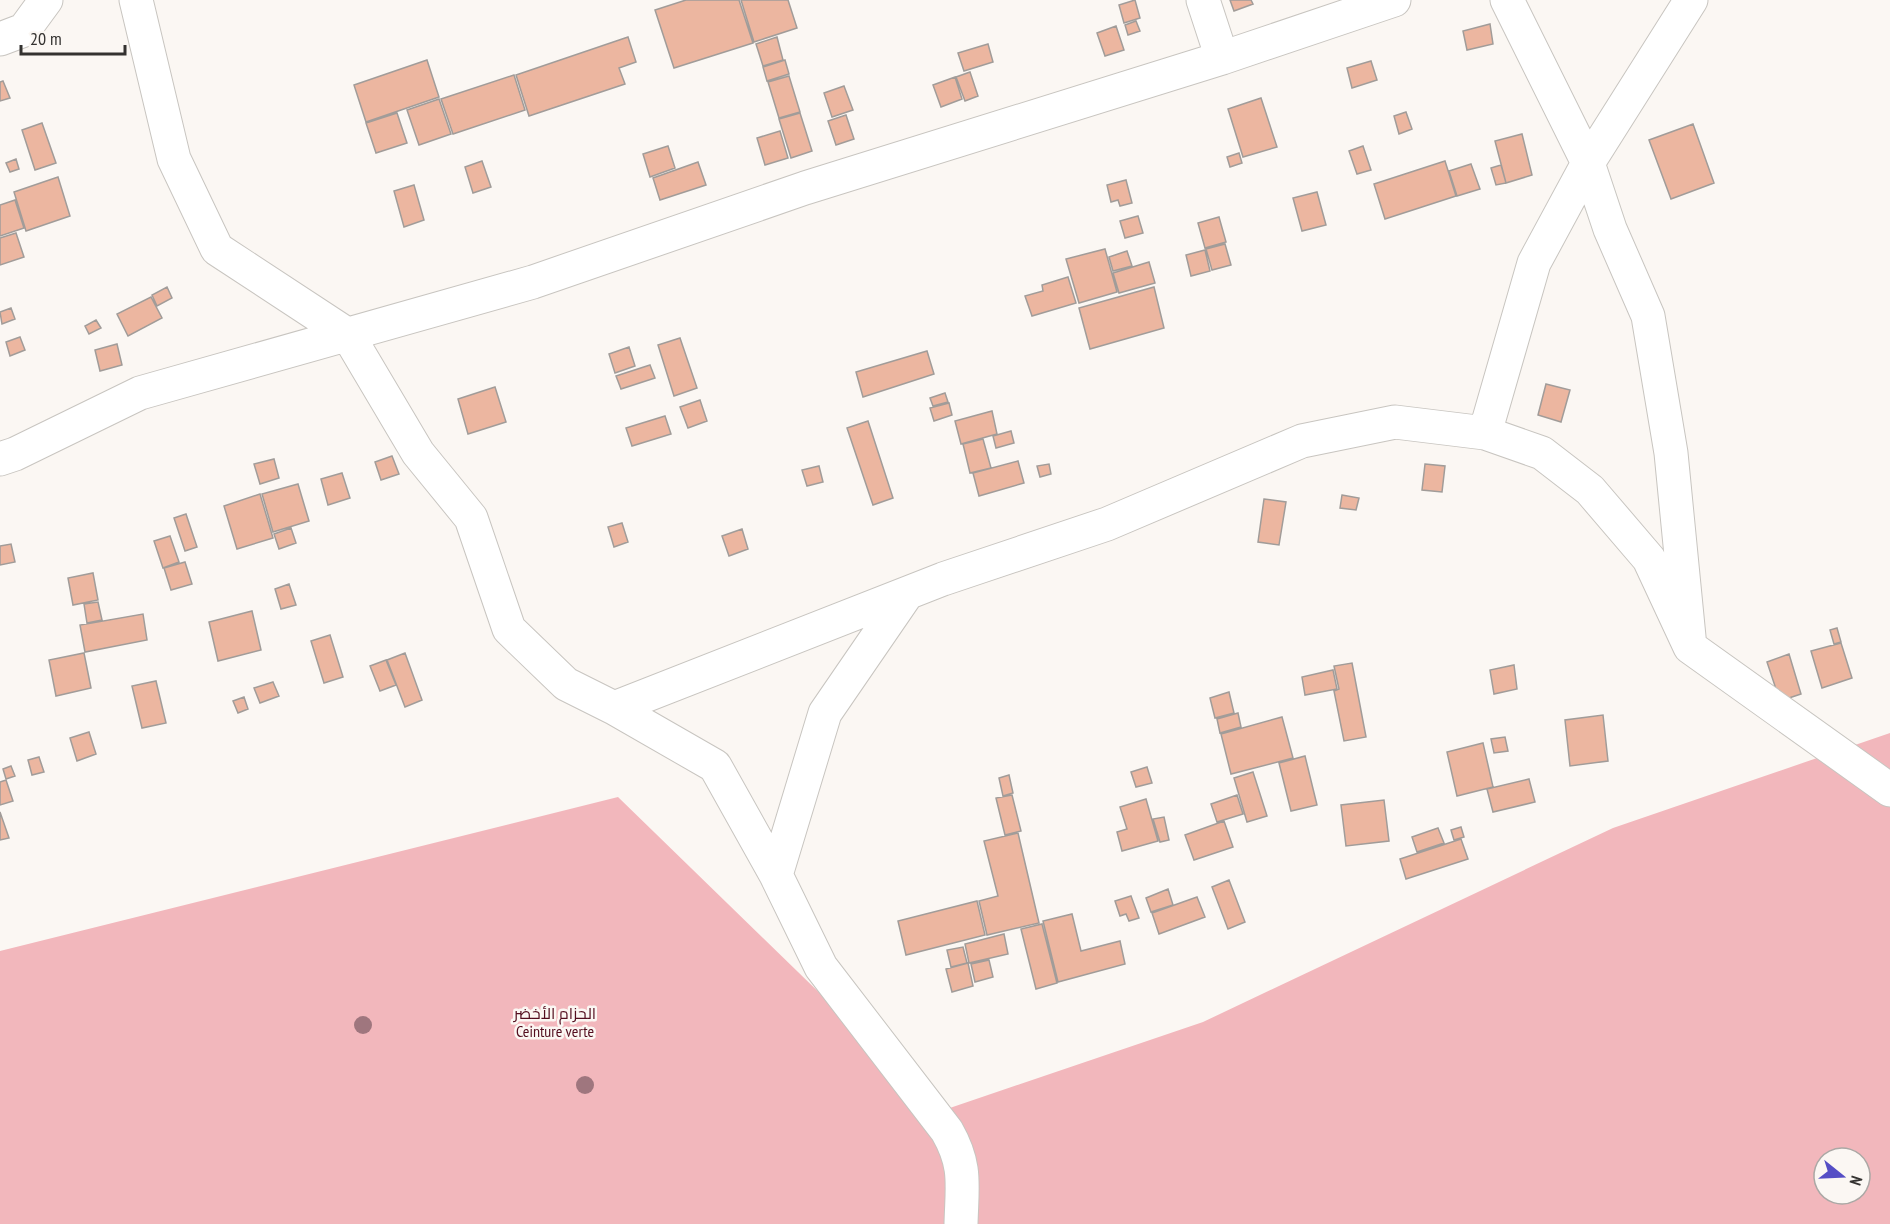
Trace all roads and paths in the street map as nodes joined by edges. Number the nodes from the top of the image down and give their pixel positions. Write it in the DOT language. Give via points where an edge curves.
graph roads {
  1 [pos="46,0"];
  2 [pos="136,0"];
  3 [pos="1203,0"];
  4 [pos="1394,0"];
  5 [pos="1507,0"];
  6 [pos="1691,0"];
  7 [pos="0,39"];
  8 [pos="1222,58"];
  9 [pos="1588,163"];
  10 [pos="348,335"];
  11 [pos="1485,433"];
  12 [pos="0,459"];
  13 [pos="906,595"];
  14 [pos="1690,647"];
  15 [pos="614,708"];
  16 [pos="1890,790"];
  17 [pos="777,875"];
  18 [pos="961,1224"];
  1 -- 7 [label="street" via="24,30"];
  2 -- 10 [label="street" via="174,159 217,249"];
  3 -- 8 [label="street"];
  4 -- 8 [label="street"];
  5 -- 9 [label="street"];
  6 -- 9 [label="street"];
  8 -- 10 [label="street" via="806,188 533,282"];
  9 -- 11 [label="street" via="1534,262"];
  9 -- 14 [label="street" via="1610,229 1648,316 1671,453"];
  10 -- 12 [label="street" via="140,393"];
  10 -- 15 [label="street" via="418,453 471,518 509,629 566,684"];
  11 -- 13 [label="street" via="1395,422 1302,441 1107,524"];
  11 -- 14 [label="street" via="1542,453 1590,490 1649,559"];
  13 -- 15 [label="street"];
  13 -- 17 [label="street" via="825,713"];
  14 -- 16 [label="street"];
  15 -- 17 [label="street" via="715,766"];
  17 -- 18 [label="street" via="821,967 957,1149 962,1162"];
}
